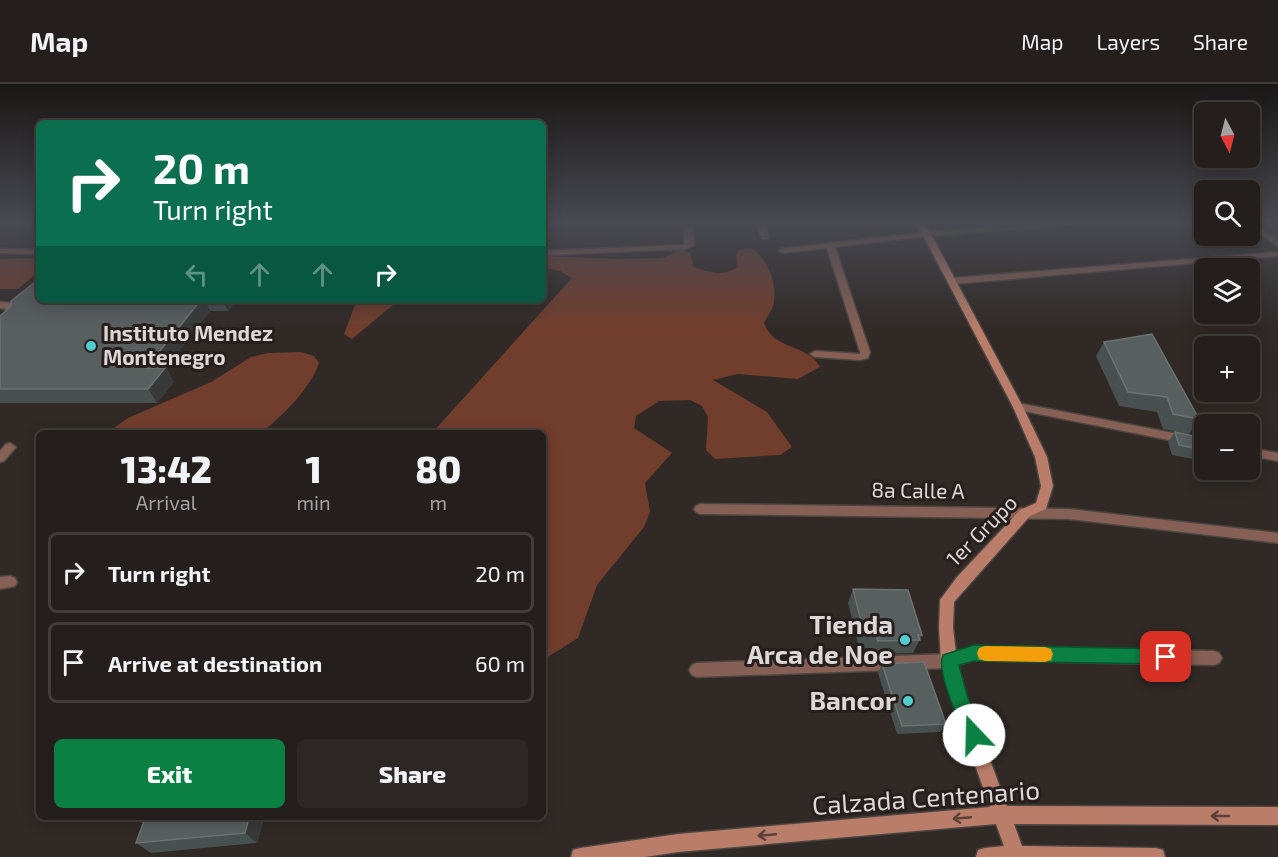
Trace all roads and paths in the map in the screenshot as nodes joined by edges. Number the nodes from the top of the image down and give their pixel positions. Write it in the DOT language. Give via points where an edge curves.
graph roads {
  1 [pos="834,258"];
  2 [pos="940,258"];
  3 [pos="1229,258"];
  4 [pos="953,281"];
  5 [pos="0,305"];
  6 [pos="0,327"];
  7 [pos="815,354"];
  8 [pos="1018,407"];
  9 [pos="1194,441"];
  10 [pos="10,447"];
  11 [pos="1260,454"];
  12 [pos="1278,457"];
  13 [pos="0,458"];
  14 [pos="700,509"];
  15 [pos="1025,513"];
  16 [pos="1278,538"];
  17 [pos="1214,658"];
  18 [pos="949,661"];
  19 [pos="697,670"];
  20 [pos="1001,815"];
  21 [pos="1278,816"];
  22 [pos="1016,855"];
  23 [pos="580,857"];
  24 [pos="985,857"];
  25 [pos="1156,857"];
  1 -- 7 [label="street" via="865,352 860,357"];
  2 -- 4 [label="street, 1er Grupo"];
  3 -- 4 [label="street"];
  4 -- 8 [label="street, 1er Grupo"];
  5 -- 6 [label="street" via="10,305 11,312"];
  8 -- 9 [label="street"];
  8 -- 15 [label="street, 1er Grupo" via="1041,457 1047,486 1041,506"];
  10 -- 13 [label="street"];
  11 -- 12 [label="street"];
  14 -- 15 [label="street, 8a Calle A"];
  15 -- 16 [label="street, 8a Calle A" via="1069,514"];
  15 -- 18 [label="street, 1er Grupo" via="947,600"];
  17 -- 18 [label="street" via="974,653"];
  18 -- 19 [label="street"];
  18 -- 20 [label="street, 1er Grupo"];
  21 -- 20 [label="street, Calzada Centenario, one-way"];
  20 -- 22 [label="street, 1er Grupo"];
  20 -- 23 [label="street, Calzada Centenario, one-way" via="678,843"];
  22 -- 24 [label="street"];
  22 -- 25 [label="street"];
}
